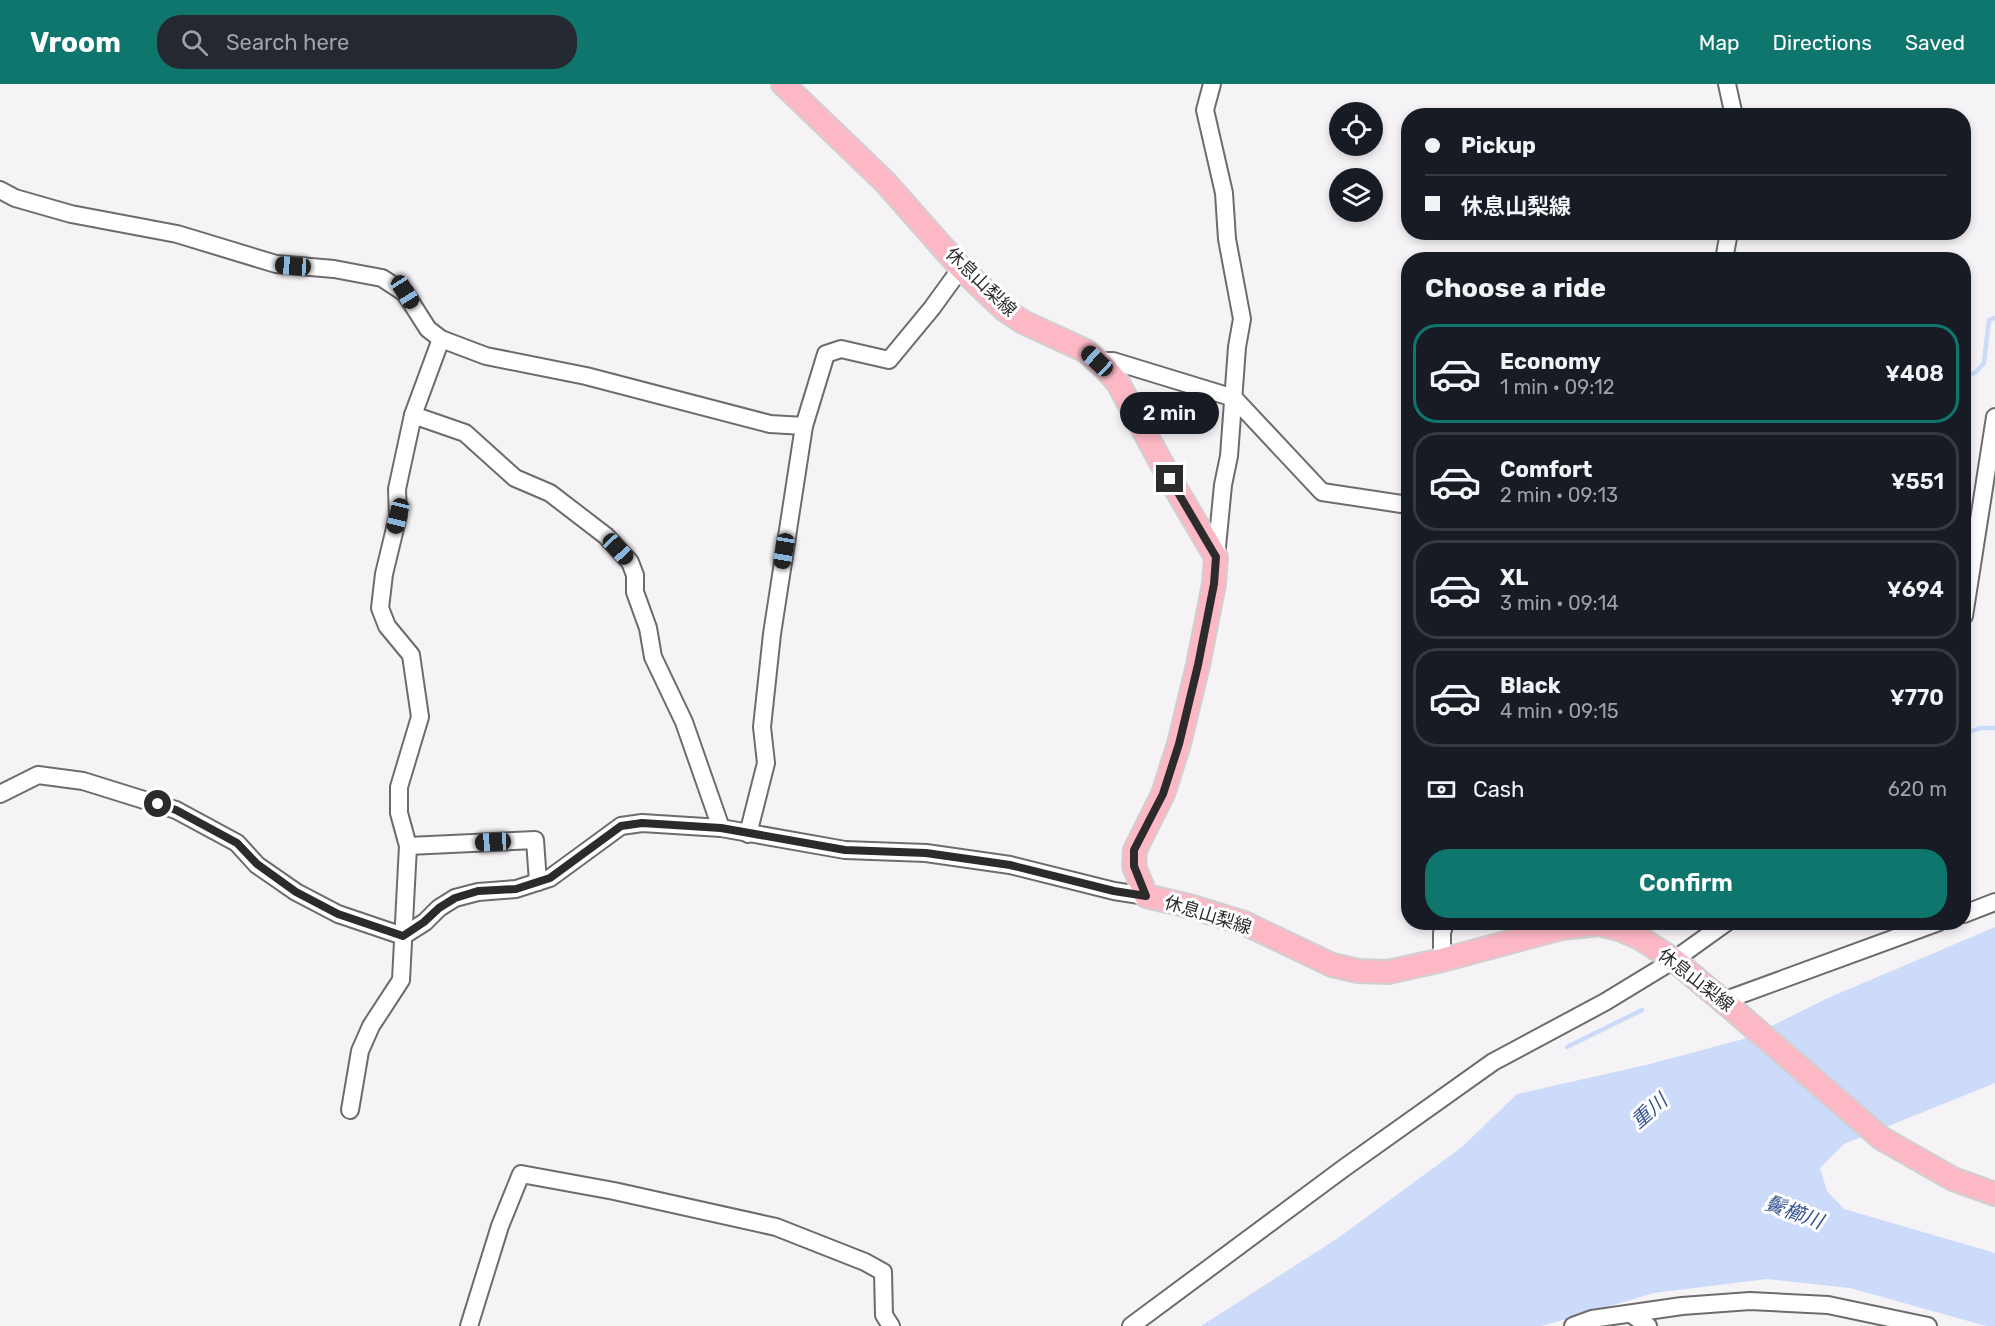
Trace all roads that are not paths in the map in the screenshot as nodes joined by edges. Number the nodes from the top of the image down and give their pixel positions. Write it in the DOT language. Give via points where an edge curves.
graph roads {
  1 [pos="783,84"];
  2 [pos="1212,84"];
  3 [pos="1727,84"];
  4 [pos="1732,108"];
  5 [pos="0,190"];
  6 [pos="961,268"];
  7 [pos="441,339"];
  8 [pos="1097,361"];
  9 [pos="1234,398"];
  10 [pos="413,415"];
  11 [pos="1995,417"];
  12 [pos="804,426"];
  13 [pos="1401,504"];
  14 [pos="1216,557"];
  15 [pos="1971,571"];
  16 [pos="0,794"];
  17 [pos="721,828"];
  18 [pos="748,834"];
  19 [pos="408,846"];
  20 [pos="538,882"];
  21 [pos="1146,896"];
  22 [pos="1995,902"];
  23 [pos="1971,911"];
  24 [pos="1443,930"];
  25 [pos="1554,930"];
  26 [pos="1622,930"];
  27 [pos="1716,930"];
  28 [pos="1918,930"];
  29 [pos="403,936"];
  30 [pos="1442,960"];
  31 [pos="1674,960"];
  32 [pos="1727,1004"];
  33 [pos="350,1110"];
  34 [pos="1995,1194"];
  35 [pos="1631,1314"];
  36 [pos="469,1326"];
  37 [pos="891,1326"];
  38 [pos="1131,1326"];
  39 [pos="1573,1326"];
  40 [pos="1648,1326"];
  41 [pos="1928,1326"];
  1 -- 6 [label="main road, 休息山梨線" via="885,182"];
  2 -- 9 [label="street" via="1205,110 1224,193 1227,239 1242,319"];
  3 -- 4 [label="street"];
  5 -- 7 [label="street" via="71,214 177,234 276,264 334,268 382,278 405,292 428,329"];
  6 -- 8 [label="main road, 休息山梨線" via="1005,310 1086,351"];
  6 -- 12 [label="street" via="888,360 841,350 826,354"];
  7 -- 10 [label="street"];
  7 -- 12 [label="street" via="486,357 586,376 771,424"];
  8 -- 9 [label="street" via="1113,361"];
  8 -- 14 [label="main road, 休息山梨線" via="1118,383"];
  9 -- 13 [label="street" via="1322,492"];
  9 -- 14 [label="street"];
  10 -- 17 [label="street" via="465,433 515,478 550,493 606,536 630,562 653,657 684,722"];
  10 -- 19 [label="street" via="397,489 398,516 380,608 387,626 411,655 420,717 399,787 399,813"];
  11 -- 15 [label="street"];
  12 -- 18 [label="street" via="772,634 762,727 766,763"];
  14 -- 21 [label="main road, 休息山梨線" via="1198,665 1179,744 1163,794 1134,850 1134,866"];
  16 -- 29 [label="street" via="38,775 83,781 176,810 237,843 257,864 296,892 338,914"];
  17 -- 18 [label="street"];
  17 -- 20 [label="street" via="642,823 621,826 550,878"];
  18 -- 21 [label="street" via="845,850 926,853 1010,865"];
  19 -- 20 [label="street" via="535,840"];
  19 -- 29 [label="street"];
  20 -- 29 [label="street" via="455,898"];
  21 -- 30 [label="main road, 休息山梨線" via="1244,923 1332,965 1358,971 1388,972"];
  22 -- 23 [label="street"];
  24 -- 30 [label="street"];
  25 -- 30 [label="main road, 休息山梨線"];
  26 -- 31 [label="main road, 休息山梨線"];
  27 -- 31 [label="street"];
  28 -- 32 [label="street"];
  29 -- 33 [label="street" via="401,980 360,1050"];
  31 -- 32 [label="main road, 休息山梨線"];
  31 -- 38 [label="street" via="1493,1062"];
  32 -- 34 [label="main road, 休息山梨線" via="1881,1138 1953,1179"];
  35 -- 39 [label="street" via="1592,1319"];
  35 -- 40 [label="street"];
  35 -- 41 [label="street" via="1750,1301 1828,1305"];
  36 -- 37 [label="street" via="520,1174 776,1227 864,1262 883,1272 884,1315"];
}
